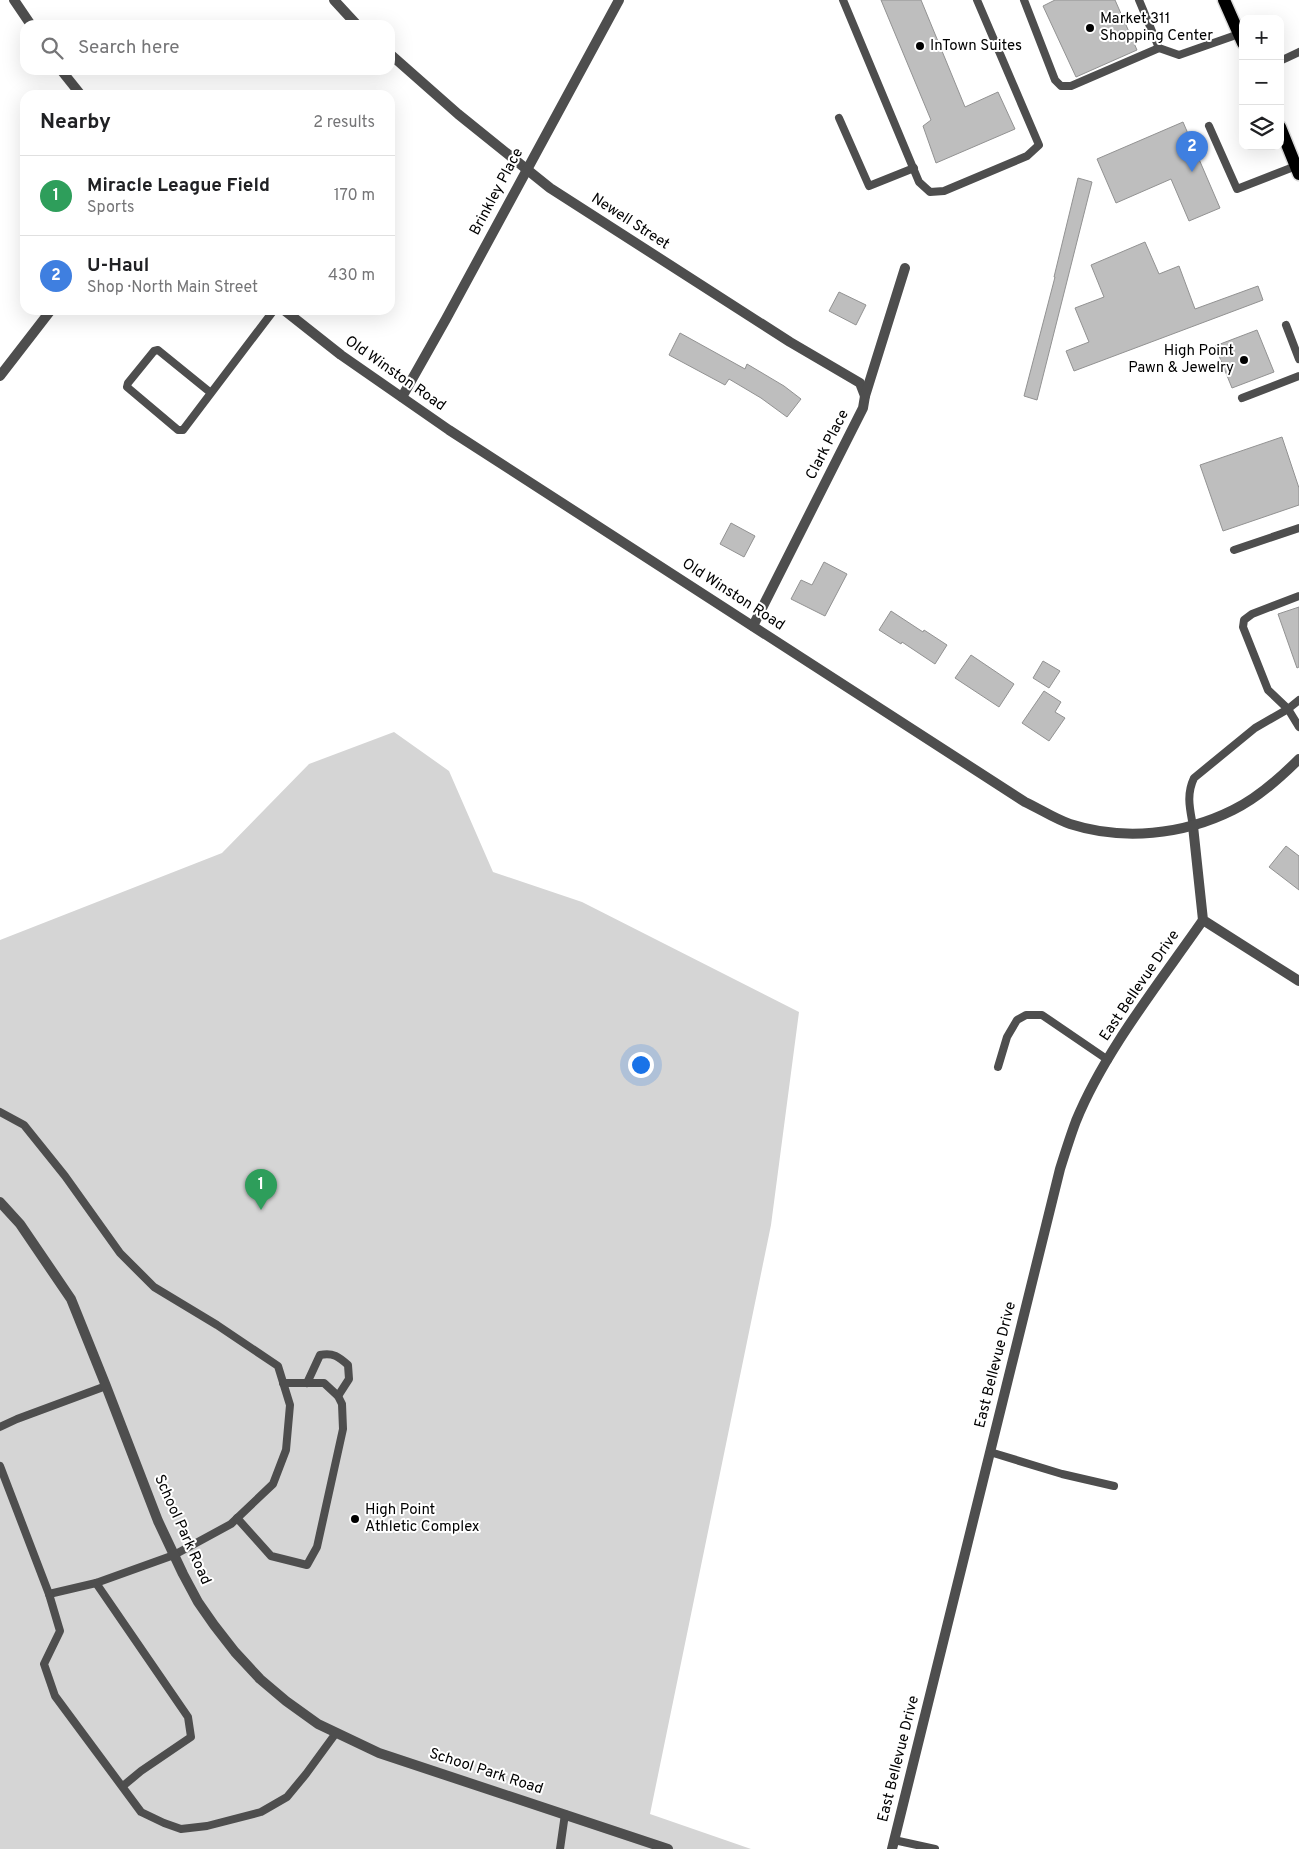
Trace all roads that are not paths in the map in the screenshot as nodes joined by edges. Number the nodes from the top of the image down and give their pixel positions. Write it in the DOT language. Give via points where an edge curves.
graph roads {
  1 [pos="14,0"];
  2 [pos="334,0"];
  3 [pos="619,0"];
  4 [pos="843,0"];
  5 [pos="977,0"];
  6 [pos="1024,0"];
  7 [pos="1139,0"];
  8 [pos="1224,0"];
  9 [pos="28,20"];
  10 [pos="352,20"];
  11 [pos="1239,34"];
  12 [pos="1239,39"];
  13 [pos="1159,48"];
  14 [pos="1299,52"];
  15 [pos="395,58"];
  16 [pos="1282,60"];
  17 [pos="65,75"];
  18 [pos="77,90"];
  19 [pos="839,118"];
  20 [pos="1209,126"];
  21 [pos="1284,137"];
  22 [pos="527,168"];
  23 [pos="914,168"];
  24 [pos="1297,170"];
  25 [pos="906,268"];
  26 [pos="46,315"];
  27 [pos="270,315"];
  28 [pos="290,315"];
  29 [pos="1286,325"];
  30 [pos="1299,359"];
  31 [pos="0,376"];
  32 [pos="1299,376"];
  33 [pos="211,393"];
  34 [pos="865,396"];
  35 [pos="402,397"];
  36 [pos="1242,398"];
  37 [pos="1299,528"];
  38 [pos="1234,550"];
  39 [pos="1299,596"];
  40 [pos="753,626"];
  41 [pos="1299,700"];
  42 [pos="1288,709"];
  43 [pos="1299,727"];
  44 [pos="1299,759"];
  45 [pos="1193,826"];
  46 [pos="1203,920"];
  47 [pos="1299,981"];
  48 [pos="1108,1060"];
  49 [pos="998,1067"];
  50 [pos="0,1112"];
  51 [pos="0,1202"];
  52 [pos="283,1383"];
  53 [pos="307,1383"];
  54 [pos="106,1386"];
  55 [pos="338,1396"];
  56 [pos="0,1427"];
  57 [pos="990,1452"];
  58 [pos="0,1466"];
  59 [pos="1114,1486"];
  60 [pos="237,1518"];
  61 [pos="174,1555"];
  62 [pos="96,1583"];
  63 [pos="49,1594"];
  64 [pos="336,1733"];
  65 [pos="123,1786"];
  66 [pos="565,1814"];
  67 [pos="893,1844"];
  68 [pos="560,1849"];
  69 [pos="668,1849"];
  70 [pos="935,1849"];
  1 -- 9 [label="street"];
  2 -- 10 [label="street"];
  3 -- 22 [label="street, Brinkley Place"];
  4 -- 23 [label="lane"];
  5 -- 23 [label="lane" via="1039,145 1027,156 944,191 930,192 919,182"];
  6 -- 13 [label="lane" via="1055,80 1061,86 1070,86"];
  7 -- 13 [label="lane"];
  8 -- 11 [label="main road"];
  12 -- 13 [label="lane" via="1179,55"];
  14 -- 16 [label="lane"];
  15 -- 22 [label="street, Newell Street" via="458,114"];
  17 -- 18 [label="street"];
  19 -- 23 [label="lane" via="869,186"];
  20 -- 24 [label="lane" via="1238,189"];
  21 -- 24 [label="main road"];
  22 -- 34 [label="street, Newell Street" via="550,188 790,342 860,383"];
  22 -- 35 [label="street, Brinkley Place"];
  25 -- 34 [label="street, Clark Place"];
  26 -- 31 [label="street"];
  27 -- 33 [label="lane"];
  28 -- 35 [label="street, Old Winston Road"];
  29 -- 30 [label="lane"];
  32 -- 36 [label="lane"];
  33 -- 33 [label="lane" via="183,430 178,430 127,386 158,350"];
  34 -- 40 [label="street, Clark Place" via="863,408"];
  35 -- 40 [label="street, Old Winston Road"];
  37 -- 38 [label="lane"];
  39 -- 42 [label="lane" via="1252,614 1244,620 1243,627 1268,690"];
  40 -- 45 [label="street, Old Winston Road" via="1026,802 1069,823 1106,833 1148,833"];
  41 -- 42 [label="lane"];
  42 -- 43 [label="lane"];
  42 -- 45 [label="lane" via="1255,728 1194,778 1188,798"];
  44 -- 45 [label="street, Old Winston Road" via="1234,810"];
  45 -- 46 [label="street"];
  46 -- 47 [label="street"];
  46 -- 48 [label="street, East Bellevue Drive"];
  48 -- 49 [label="lane" via="1042,1015 1026,1015 1017,1020 1007,1037"];
  48 -- 57 [label="street, East Bellevue Drive" via="1076,1121 1060,1169"];
  50 -- 52 [label="lane" via="24,1125 120,1253 154,1286 278,1366"];
  51 -- 54 [label="street, School Park Road" via="20,1224 71,1299"];
  52 -- 53 [label="lane"];
  52 -- 60 [label="lane" via="290,1405 286,1450 273,1484"];
  53 -- 55 [label="lane" via="324,1382"];
  53 -- 55 [label="lane" via="320,1355 338,1356 348,1365 349,1379"];
  54 -- 56 [label="lane"];
  54 -- 61 [label="street, School Park Road"];
  55 -- 60 [label="lane" via="342,1404 344,1429 317,1547 307,1565 271,1556"];
  57 -- 59 [label="lane"];
  57 -- 67 [label="street, East Bellevue Drive"];
  58 -- 63 [label="lane"];
  60 -- 61 [label="lane"];
  61 -- 62 [label="lane"];
  61 -- 64 [label="street, School Park Road" via="198,1602 235,1652 286,1702"];
  62 -- 63 [label="lane"];
  62 -- 65 [label="lane" via="188,1717 191,1737"];
  63 -- 65 [label="lane" via="60,1631 44,1664 55,1696"];
  64 -- 65 [label="lane" via="287,1796 260,1812 207,1826 181,1829 164,1823 142,1812"];
  64 -- 66 [label="street, School Park Road" via="379,1753"];
  66 -- 68 [label="lane"];
  66 -- 69 [label="street, School Park Road"];
  67 -- 70 [label="lane"];
}
